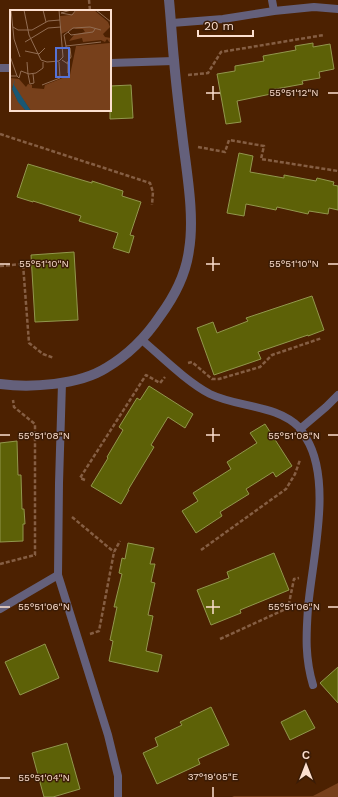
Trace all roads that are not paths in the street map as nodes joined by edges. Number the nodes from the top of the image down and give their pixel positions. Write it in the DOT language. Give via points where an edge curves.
graph roads {
  1 [pos="169,0"];
  2 [pos="272,0"];
  3 [pos="338,9"];
  4 [pos="274,11"];
  5 [pos="172,23"];
  6 [pos="174,60"];
  7 [pos="111,63"];
  8 [pos="142,340"];
  9 [pos="62,383"];
  10 [pos="5,385"];
  11 [pos="338,395"];
  12 [pos="300,428"];
  13 [pos="58,575"];
  14 [pos="0,609"];
  15 [pos="313,686"];
  16 [pos="118,797"];
  1 -- 5 [label="street"];
  2 -- 4 [label="lane"];
  3 -- 4 [label="lane"];
  4 -- 5 [label="lane"];
  5 -- 6 [label="street"];
  6 -- 7 [label="lane"];
  6 -- 8 [label="street" via="190,200 190,248 187,264 167,306"];
  8 -- 9 [label="street" via="105,369"];
  8 -- 12 [label="lane" via="191,382 210,394 268,410 285,417"];
  9 -- 10 [label="street"];
  9 -- 13 [label="lane"];
  11 -- 12 [label="lane"];
  12 -- 15 [label="lane" via="315,457 320,493 307,623 306,653"];
  13 -- 14 [label="lane"];
  13 -- 16 [label="lane" via="108,735 118,776"];
}
